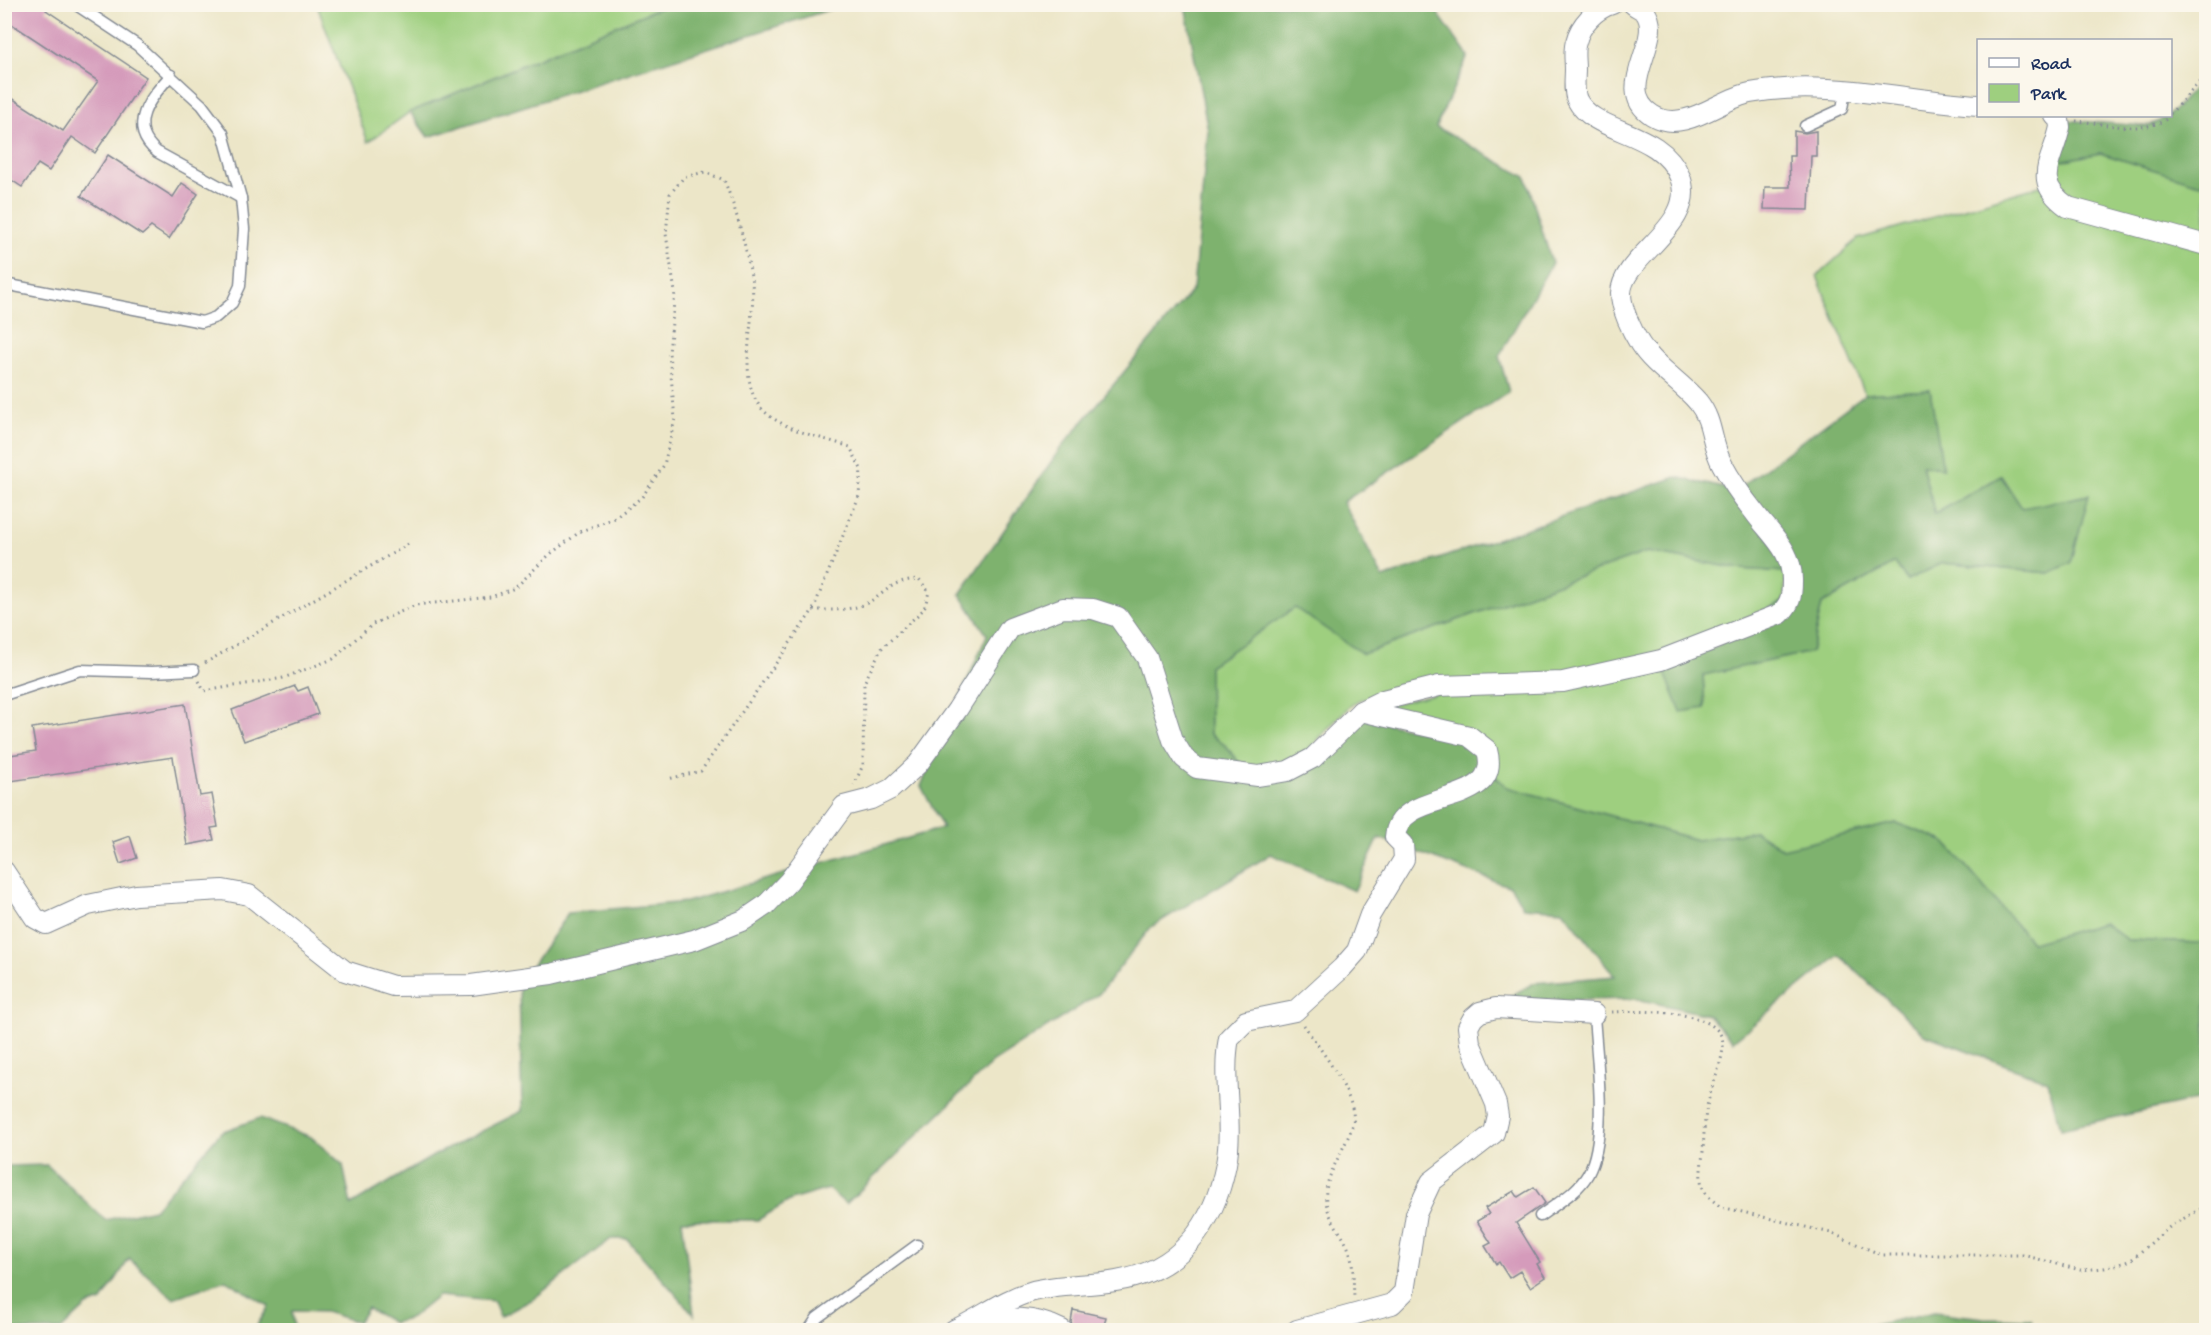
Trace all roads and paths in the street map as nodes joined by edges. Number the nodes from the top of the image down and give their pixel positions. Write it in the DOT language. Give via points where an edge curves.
graph roads {
  1 [pos="75,4"];
  2 [pos="1612,4"];
  3 [pos="1633,4"];
  4 [pos="171,75"];
  5 [pos="2206,75"];
  6 [pos="1845,91"];
  7 [pos="1977,105"];
  8 [pos="2172,113"];
  9 [pos="2167,117"];
  10 [pos="2057,118"];
  11 [pos="1805,126"];
  12 [pos="241,198"];
  13 [pos="2206,245"];
  14 [pos="4,284"];
  15 [pos="412,542"];
  16 [pos="813,610"];
  17 [pos="194,670"];
  18 [pos="4,695"];
  19 [pos="1361,711"];
  20 [pos="668,780"];
  21 [pos="844,807"];
  22 [pos="4,871"];
  23 [pos="1295,1011"];
  24 [pos="1594,1014"];
  25 [pos="2206,1206"];
  26 [pos="1540,1216"];
  27 [pos="917,1245"];
  28 [pos="1356,1313"];
  29 [pos="959,1328"];
  30 [pos="809,1330"];
  31 [pos="1062,1330"];
  32 [pos="1297,1330"];
  1 -- 4 [label="lane" via="137,45"];
  2 -- 19 [label="street" via="1588,19 1579,31 1575,44 1576,98 1594,117 1665,154 1681,180 1682,197 1678,213 1623,284 1623,307 1651,358 1698,402 1711,422 1713,444 1722,464 1787,553 1792,571 1790,605 1770,619 1660,660 1563,682 1438,686 1383,700"];
  3 -- 6 [label="street" via="1645,12 1650,27 1636,78 1637,93 1651,114 1677,121 1695,117 1737,95 1772,89"];
  4 -- 12 [label="lane" via="202,105 223,133"];
  4 -- 12 [label="lane" via="150,97 145,110 142,127 147,143"];
  5 -- 8 [label="path"];
  6 -- 7 [label="street"];
  6 -- 11 [label="lane" via="1842,109"];
  9 -- 10 [label="path" via="2145,126"];
  10 -- 13 [label="street" via="2058,140 2045,175 2055,199 2067,207"];
  12 -- 14 [label="lane" via="244,229 240,286 232,303 209,320 202,322"];
  15 -- 17 [label="path"];
  16 -- 17 [label="path" via="858,496 861,470 850,447 784,424 765,412 754,396 748,369 752,284 733,200 724,180 705,172 684,177 670,194 666,234 675,292 669,353 675,419 664,465 642,497 615,518 581,531 515,588 491,597 416,605 373,624 333,659 303,671 204,691"];
  16 -- 20 [label="path" via="701,771"];
  16 -- 21 [label="path" via="839,610 865,603 900,580 919,579 929,592 924,609 881,649 864,683 863,765"];
  17 -- 18 [label="lane" via="80,670"];
  19 -- 21 [label="street" via="1313,758 1288,771 1258,776 1197,768 1184,758 1173,740 1147,658 1118,617 1094,609 1063,608 1010,628 918,764 891,789"];
  19 -- 23 [label="street" via="1469,736 1487,750 1490,767 1474,788 1425,805 1396,827 1395,837 1403,845 1404,859 1370,915 1357,951"];
  21 -- 22 [label="street" via="789,881 766,905 744,920 694,940 637,955 551,974 471,985 393,986 345,971 249,895 223,890 136,895 88,905 46,924 35,918"];
  23 -- 28 [label="path" via="1353,1108 1354,1124 1326,1191 1333,1224 1349,1250"];
  23 -- 29 [label="street" via="1246,1021 1229,1038 1226,1090 1230,1140 1226,1167 1211,1209 1191,1244 1159,1269 1118,1281 1032,1291"];
  24 -- 25 [label="path" via="1649,1010 1706,1020 1719,1032 1723,1046 1707,1107 1700,1183 1706,1197 1721,1207 1831,1233 1882,1255 2023,1255 2080,1270 2130,1261 2172,1225"];
  24 -- 26 [label="lane" via="1600,1128 1595,1159 1578,1187"];
  24 -- 28 [label="street" via="1496,1008 1479,1012 1473,1018 1468,1027 1470,1043 1496,1104 1494,1133 1431,1182 1416,1214 1404,1292 1392,1304"];
  27 -- 30 [label="lane" via="817,1318"];
  28 -- 32 [label="street"];
  29 -- 31 [label="street" via="1000,1318 1036,1319"];
}
